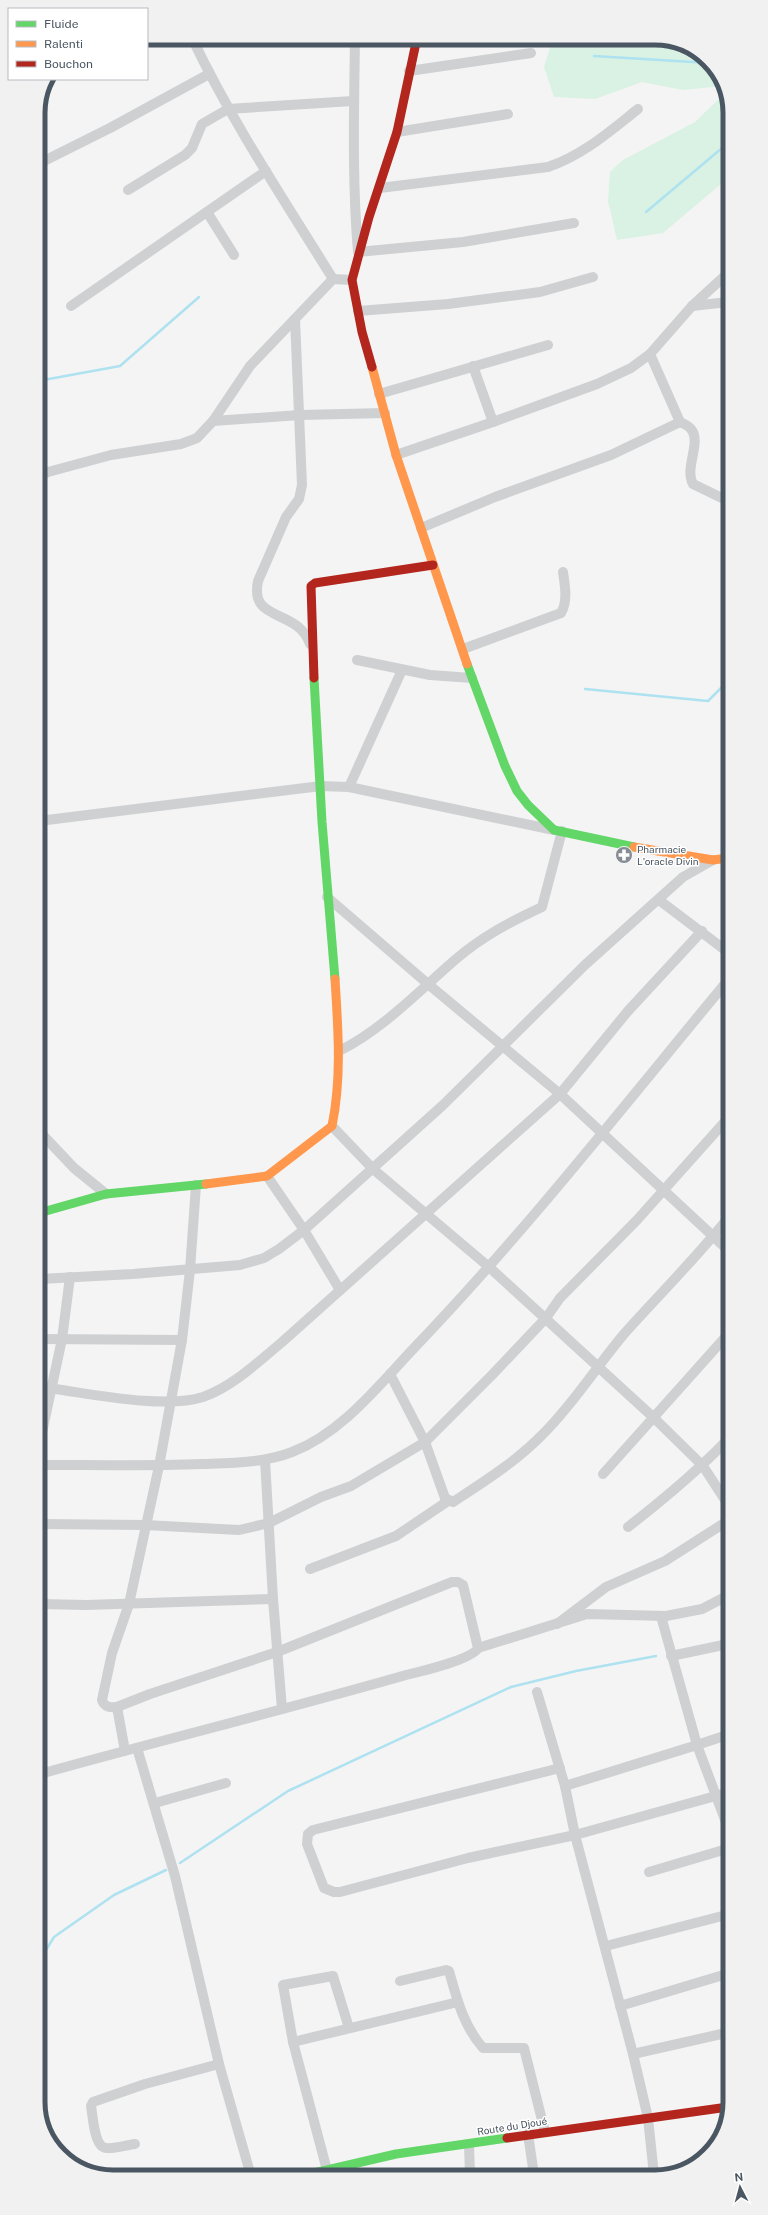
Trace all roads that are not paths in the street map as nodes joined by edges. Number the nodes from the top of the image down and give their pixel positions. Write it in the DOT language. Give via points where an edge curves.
graph roads {
  1 [pos="195,45"];
  2 [pos="355,45"];
  3 [pos="415,45"];
  4 [pos="531,53"];
  5 [pos="409,70"];
  6 [pos="209,74"];
  7 [pos="353,101"];
  8 [pos="228,109"];
  9 [pos="638,109"];
  10 [pos="508,114"];
  11 [pos="397,132"];
  12 [pos="45,160"];
  13 [pos="266,171"];
  14 [pos="380,188"];
  15 [pos="128,190"];
  16 [pos="207,212"];
  17 [pos="574,223"];
  18 [pos="358,252"];
  19 [pos="234,255"];
  20 [pos="593,277"];
  21 [pos="723,278"];
  22 [pos="333,279"];
  23 [pos="352,280"];
  24 [pos="723,303"];
  25 [pos="71,306"];
  26 [pos="692,306"];
  27 [pos="358,311"];
  28 [pos="295,319"];
  29 [pos="548,345"];
  30 [pos="650,354"];
  31 [pos="473,366"];
  32 [pos="380,394"];
  33 [pos="385,413"];
  34 [pos="300,415"];
  35 [pos="213,421"];
  36 [pos="493,422"];
  37 [pos="680,422"];
  38 [pos="396,455"];
  39 [pos="45,474"];
  40 [pos="723,499"];
  41 [pos="421,528"];
  42 [pos="433,565"];
  43 [pos="563,572"];
  44 [pos="463,649"];
  45 [pos="312,651"];
  46 [pos="357,660"];
  47 [pos="402,670"];
  48 [pos="472,678"];
  49 [pos="321,786"];
  50 [pos="349,787"];
  51 [pos="45,821"];
  52 [pos="558,831"];
  53 [pos="723,859"];
  54 [pos="712,860"];
  55 [pos="327,897"];
  56 [pos="659,900"];
  57 [pos="702,931"];
  58 [pos="723,948"];
  59 [pos="428,984"];
  60 [pos="723,986"];
  61 [pos="504,1047"];
  62 [pos="339,1051"];
  63 [pos="560,1094"];
  64 [pos="723,1124"];
  65 [pos="332,1126"];
  66 [pos="602,1132"];
  67 [pos="45,1137"];
  68 [pos="373,1169"];
  69 [pos="267,1176"];
  70 [pos="196,1185"];
  71 [pos="662,1190"];
  72 [pos="106,1194"];
  73 [pos="45,1211"];
  74 [pos="425,1213"];
  75 [pos="723,1224"];
  76 [pos="304,1230"];
  77 [pos="712,1237"];
  78 [pos="723,1246"];
  79 [pos="489,1267"];
  80 [pos="190,1270"];
  81 [pos="70,1278"];
  82 [pos="45,1279"];
  83 [pos="340,1290"];
  84 [pos="546,1318"];
  85 [pos="45,1339"];
  86 [pos="62,1339"];
  87 [pos="182,1340"];
  88 [pos="723,1340"];
  89 [pos="597,1367"];
  90 [pos="390,1374"];
  91 [pos="45,1387"];
  92 [pos="51,1388"];
  93 [pos="170,1402"];
  94 [pos="45,1417"];
  95 [pos="653,1417"];
  96 [pos="425,1442"];
  97 [pos="723,1444"];
  98 [pos="265,1460"];
  99 [pos="45,1465"];
  100 [pos="159,1466"];
  101 [pos="703,1466"];
  102 [pos="603,1474"];
  103 [pos="723,1497"];
  104 [pos="448,1501"];
  105 [pos="269,1523"];
  106 [pos="45,1524"];
  107 [pos="145,1524"];
  108 [pos="723,1524"];
  109 [pos="628,1527"];
  110 [pos="310,1569"];
  111 [pos="723,1598"];
  112 [pos="273,1599"];
  113 [pos="45,1604"];
  114 [pos="129,1604"];
  115 [pos="666,1616"];
  116 [pos="557,1624"];
  117 [pos="723,1645"];
  118 [pos="478,1648"];
  119 [pos="277,1652"];
  120 [pos="671,1656"];
  121 [pos="537,1692"];
  122 [pos="117,1707"];
  123 [pos="282,1709"];
  124 [pos="723,1736"];
  125 [pos="697,1745"];
  126 [pos="137,1748"];
  127 [pos="125,1750"];
  128 [pos="560,1768"];
  129 [pos="45,1773"];
  130 [pos="226,1783"];
  131 [pos="564,1786"];
  132 [pos="723,1794"];
  133 [pos="716,1796"];
  134 [pos="155,1803"];
  135 [pos="723,1814"];
  136 [pos="575,1835"];
  137 [pos="723,1850"];
  138 [pos="649,1872"];
  139 [pos="723,1916"];
  140 [pos="606,1946"];
  141 [pos="723,1975"];
  142 [pos="400,1981"];
  143 [pos="458,2002"];
  144 [pos="620,2006"];
  145 [pos="349,2028"];
  146 [pos="723,2034"];
  147 [pos="293,2042"];
  148 [pos="633,2054"];
  149 [pos="219,2064"];
  150 [pos="722,2108"];
  151 [pos="648,2118"];
  152 [pos="545,2132"];
  153 [pos="528,2134"];
  154 [pos="135,2144"];
  155 [pos="469,2144"];
  156 [pos="249,2170"];
  157 [pos="326,2170"];
  158 [pos="338,2170"];
  159 [pos="470,2170"];
  160 [pos="533,2170"];
  161 [pos="653,2170"];
  1 -- 6 [label="street"];
  2 -- 7 [label="street"];
  3 -- 5 [label="street"];
  4 -- 5 [label="street"];
  5 -- 11 [label="street"];
  6 -- 8 [label="street"];
  6 -- 12 [label="street"];
  7 -- 8 [label="street"];
  7 -- 18 [label="street" via="354,206"];
  8 -- 13 [label="street"];
  8 -- 15 [label="street" via="202,124 192,148 185,155"];
  9 -- 14 [label="street" via="594,144 568,160 548,167"];
  10 -- 11 [label="street"];
  11 -- 14 [label="street"];
  13 -- 16 [label="street"];
  13 -- 22 [label="street"];
  14 -- 18 [label="street"];
  16 -- 19 [label="street"];
  16 -- 25 [label="street"];
  17 -- 18 [label="street" via="463,242"];
  18 -- 23 [label="street"];
  20 -- 27 [label="street" via="540,292 448,304"];
  21 -- 26 [label="street"];
  22 -- 23 [label="street"];
  22 -- 28 [label="street"];
  23 -- 27 [label="street"];
  24 -- 26 [label="street"];
  26 -- 30 [label="street"];
  27 -- 32 [label="street"];
  28 -- 34 [label="street"];
  28 -- 35 [label="street" via="250,366"];
  29 -- 31 [label="street"];
  30 -- 36 [label="street" via="631,368 597,384"];
  30 -- 37 [label="street"];
  31 -- 32 [label="street"];
  31 -- 36 [label="street"];
  32 -- 33 [label="street"];
  33 -- 34 [label="street"];
  33 -- 38 [label="street"];
  34 -- 35 [label="street"];
  34 -- 45 [label="street" via="303,469 301,494 286,517 256,590 257,599 262,606 300,626 307,635"];
  35 -- 39 [label="street" via="197,438 181,444 111,455"];
  36 -- 38 [label="street"];
  37 -- 40 [label="street" via="691,428 694,434 690,479 693,484"];
  37 -- 41 [label="street" via="611,455 495,497"];
  38 -- 41 [label="street"];
  41 -- 42 [label="street"];
  42 -- 44 [label="street"];
  42 -- 45 [label="street" via="311,586"];
  43 -- 44 [label="street" via="565,600 561,613"];
  44 -- 48 [label="street"];
  45 -- 49 [label="street"];
  46 -- 47 [label="street"];
  47 -- 48 [label="street"];
  47 -- 50 [label="street"];
  48 -- 52 [label="street" via="517,791 532,809"];
  49 -- 50 [label="street"];
  49 -- 51 [label="street"];
  49 -- 55 [label="street"];
  50 -- 52 [label="street"];
  52 -- 54 [label="street" via="668,854"];
  52 -- 59 [label="street" via="542,906 495,929"];
  53 -- 54 [label="street"];
  54 -- 56 [label="street" via="683,877"];
  55 -- 59 [label="street"];
  55 -- 62 [label="street"];
  56 -- 57 [label="street"];
  56 -- 61 [label="street" via="586,964"];
  57 -- 58 [label="street"];
  57 -- 63 [label="street" via="628,1011"];
  59 -- 61 [label="street"];
  59 -- 62 [label="street" via="354,1044"];
  60 -- 66 [label="street"];
  61 -- 63 [label="street"];
  61 -- 68 [label="street"];
  62 -- 65 [label="street" via="338,1098"];
  63 -- 66 [label="street"];
  63 -- 74 [label="street"];
  64 -- 71 [label="street"];
  65 -- 68 [label="street"];
  65 -- 69 [label="street"];
  66 -- 71 [label="street"];
  66 -- 79 [label="street"];
  67 -- 72 [label="street" via="74,1168"];
  68 -- 74 [label="street"];
  68 -- 76 [label="street"];
  69 -- 70 [label="street"];
  69 -- 76 [label="street"];
  70 -- 72 [label="street"];
  70 -- 80 [label="street"];
  71 -- 77 [label="street"];
  71 -- 84 [label="street" via="637,1220 560,1298"];
  72 -- 73 [label="street"];
  74 -- 79 [label="street"];
  74 -- 83 [label="street"];
  75 -- 77 [label="street"];
  76 -- 80 [label="street" via="279,1249 252,1262"];
  76 -- 83 [label="street"];
  77 -- 78 [label="street"];
  77 -- 89 [label="street" via="698,1256 654,1299"];
  79 -- 84 [label="street"];
  79 -- 90 [label="street"];
  80 -- 81 [label="street"];
  80 -- 87 [label="street"];
  81 -- 82 [label="street"];
  81 -- 86 [label="street"];
  83 -- 93 [label="street" via="281,1343 224,1386 203,1397"];
  84 -- 89 [label="street"];
  84 -- 96 [label="street"];
  85 -- 86 [label="street"];
  86 -- 87 [label="street"];
  86 -- 92 [label="street"];
  87 -- 93 [label="street"];
  88 -- 95 [label="street"];
  89 -- 95 [label="street"];
  89 -- 104 [label="street" via="544,1433 503,1470 452,1502"];
  90 -- 96 [label="street"];
  90 -- 98 [label="street" via="333,1428 303,1447"];
  91 -- 92 [label="street"];
  92 -- 93 [label="street"];
  92 -- 94 [label="street"];
  93 -- 100 [label="street"];
  95 -- 101 [label="street"];
  95 -- 102 [label="street"];
  96 -- 104 [label="street"];
  96 -- 105 [label="street" via="351,1486 321,1497"];
  97 -- 101 [label="street"];
  98 -- 100 [label="street"];
  98 -- 105 [label="street"];
  99 -- 100 [label="street"];
  100 -- 107 [label="street"];
  101 -- 103 [label="street"];
  101 -- 109 [label="street"];
  104 -- 110 [label="street" via="396,1536"];
  105 -- 107 [label="street" via="239,1530"];
  105 -- 112 [label="street"];
  106 -- 107 [label="street"];
  107 -- 114 [label="street"];
  108 -- 116 [label="street" via="665,1561 606,1587"];
  111 -- 115 [label="street" via="702,1609"];
  112 -- 114 [label="street"];
  112 -- 119 [label="street"];
  113 -- 114 [label="street"];
  114 -- 122 [label="street" via="112,1653 102,1700 111,1708"];
  115 -- 116 [label="street" via="587,1614"];
  115 -- 120 [label="street" via="662,1624"];
  116 -- 118 [label="street"];
  117 -- 120 [label="street"];
  118 -- 119 [label="street" via="463,1585 452,1582"];
  118 -- 123 [label="street" via="472,1654 438,1666"];
  119 -- 122 [label="street"];
  119 -- 123 [label="street"];
  120 -- 125 [label="street"];
  121 -- 128 [label="street"];
  122 -- 127 [label="street"];
  123 -- 126 [label="street"];
  124 -- 125 [label="street"];
  125 -- 131 [label="street"];
  125 -- 133 [label="street"];
  126 -- 127 [label="street"];
  126 -- 134 [label="street"];
  127 -- 129 [label="street"];
  128 -- 131 [label="street"];
  128 -- 136 [label="street" via="313,1830 308,1834 307,1844 324,1888 334,1892 468,1858"];
  130 -- 134 [label="street"];
  131 -- 136 [label="street"];
  132 -- 133 [label="street"];
  133 -- 135 [label="street"];
  133 -- 136 [label="street"];
  134 -- 149 [label="street" via="175,1876"];
  136 -- 140 [label="street"];
  137 -- 138 [label="street"];
  139 -- 140 [label="street"];
  140 -- 144 [label="street"];
  141 -- 144 [label="street"];
  142 -- 143 [label="street" via="448,1970"];
  143 -- 145 [label="street"];
  143 -- 152 [label="street" via="469,2029 483,2048 524,2048"];
  144 -- 148 [label="street"];
  145 -- 147 [label="street"];
  145 -- 147 [label="street" via="333,1976 285,1984 283,1987"];
  146 -- 148 [label="street"];
  147 -- 157 [label="street"];
  148 -- 151 [label="street"];
  149 -- 154 [label="street" via="145,2084 93,2102 91,2106 100,2146 106,2149"];
  149 -- 156 [label="street"];
  150 -- 151 [label="street, Route du Djoué"];
  151 -- 152 [label="street, Route du Djoué"];
  151 -- 161 [label="street"];
  152 -- 153 [label="street, Route du Djoué"];
  153 -- 155 [label="street, Route du Djoué"];
  153 -- 160 [label="street"];
  155 -- 158 [label="street, Route du Djoué" via="396,2154"];
  155 -- 159 [label="street"];
}
